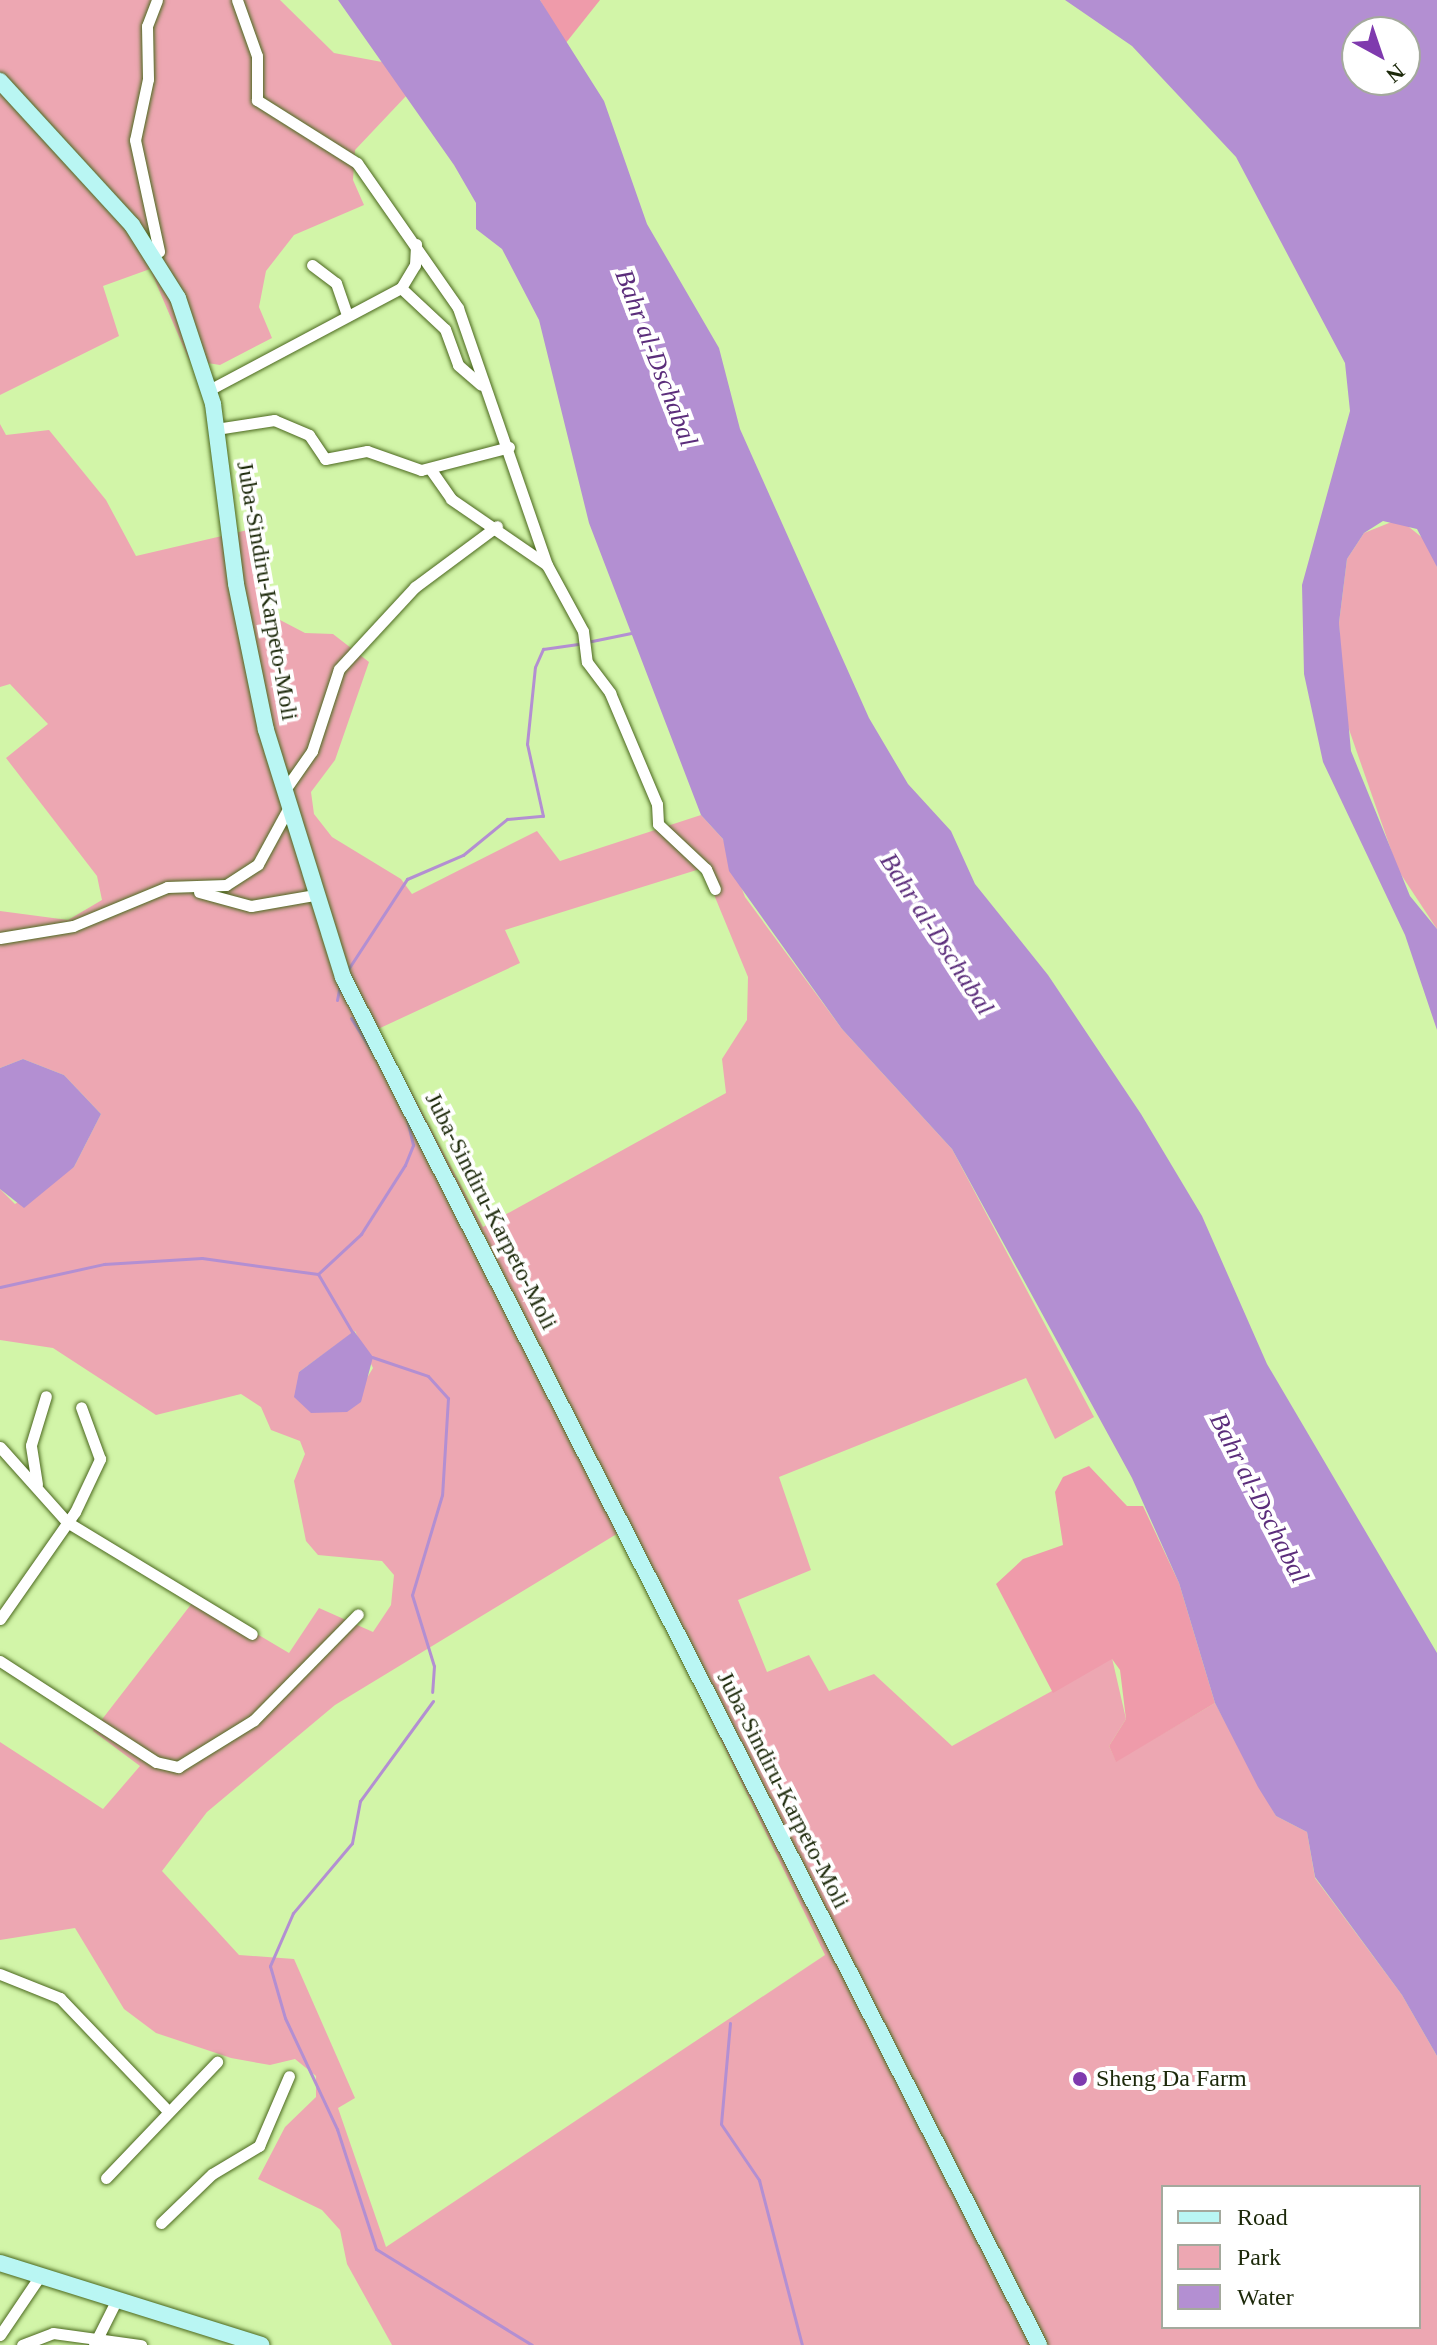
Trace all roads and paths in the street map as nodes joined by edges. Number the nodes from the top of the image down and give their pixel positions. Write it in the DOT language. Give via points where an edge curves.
graph roads {
  1 [pos="157,0"];
  2 [pos="237,0"];
  3 [pos="0,81"];
  4 [pos="416,244"];
  5 [pos="159,251"];
  6 [pos="312,265"];
  7 [pos="401,288"];
  8 [pos="347,315"];
  9 [pos="482,386"];
  10 [pos="209,390"];
  11 [pos="216,429"];
  12 [pos="509,447"];
  13 [pos="431,470"];
  14 [pos="497,526"];
  15 [pos="547,565"];
  16 [pos="284,791"];
  17 [pos="288,809"];
  18 [pos="715,889"];
  19 [pos="194,890"];
  20 [pos="315,895"];
  21 [pos="0,938"];
  22 [pos="46,1396"];
  23 [pos="81,1407"];
  24 [pos="0,1447"];
  25 [pos="37,1484"];
  26 [pos="67,1522"];
  27 [pos="358,1614"];
  28 [pos="0,1619"];
  29 [pos="252,1634"];
  30 [pos="0,1661"];
  31 [pos="0,1974"];
  32 [pos="217,2062"];
  33 [pos="289,2076"];
  34 [pos="166,2109"];
  35 [pos="106,2178"];
  36 [pos="161,2223"];
  37 [pos="0,2263"];
  38 [pos="40,2276"];
  39 [pos="117,2299"];
  40 [pos="0,2335"];
  41 [pos="96,2341"];
  42 [pos="22,2345"];
  43 [pos="141,2345"];
  44 [pos="261,2345"];
  45 [pos="1039,2345"];
  1 -- 5 [label="street" via="147,26 148,79 135,140"];
  2 -- 4 [label="street" via="257,56 257,100 357,163"];
  3 -- 10 [label="main road, Juba-Sindiru-Karpeto-Moli" via="152,250 191,329"];
  4 -- 7 [label="street" via="415,265"];
  4 -- 9 [label="street" via="458,308"];
  6 -- 8 [label="street" via="336,283"];
  7 -- 8 [label="street"];
  7 -- 9 [label="street" via="445,329 458,365"];
  8 -- 10 [label="street"];
  9 -- 12 [label="street"];
  10 -- 11 [label="main road, Juba-Sindiru-Karpeto-Moli"];
  11 -- 13 [label="street" via="274,420 309,435 325,459 367,451"];
  11 -- 16 [label="main road, Juba-Sindiru-Karpeto-Moli" via="236,584"];
  12 -- 13 [label="street"];
  12 -- 15 [label="street"];
  13 -- 14 [label="street" via="451,499"];
  14 -- 15 [label="street"];
  14 -- 16 [label="street" via="415,587 339,669 312,751"];
  15 -- 18 [label="street" via="583,631 587,662 610,693 657,804 658,824 706,869"];
  16 -- 17 [label="main road, Juba-Sindiru-Karpeto-Moli"];
  17 -- 19 [label="street" via="258,864 226,885"];
  17 -- 20 [label="main road, Juba-Sindiru-Karpeto-Moli"];
  19 -- 20 [label="street" via="251,906"];
  19 -- 21 [label="street" via="158,889 73,926"];
  20 -- 45 [label="main road, Juba-Sindiru-Karpeto-Moli" via="357,1007"];
  22 -- 25 [label="street" via="31,1445"];
  23 -- 26 [label="street" via="100,1459"];
  24 -- 25 [label="street"];
  25 -- 26 [label="street"];
  26 -- 28 [label="street"];
  26 -- 29 [label="street"];
  27 -- 30 [label="street" via="254,1720 178,1767 156,1762"];
  31 -- 34 [label="street" via="60,1998"];
  32 -- 34 [label="street"];
  33 -- 36 [label="street" via="259,2146 212,2174"];
  34 -- 35 [label="street"];
  37 -- 38 [label="main road"];
  38 -- 39 [label="main road"];
  38 -- 40 [label="street"];
  39 -- 41 [label="street"];
  39 -- 44 [label="main road"];
  41 -- 42 [label="street" via="53,2333"];
  41 -- 43 [label="street"];
}
